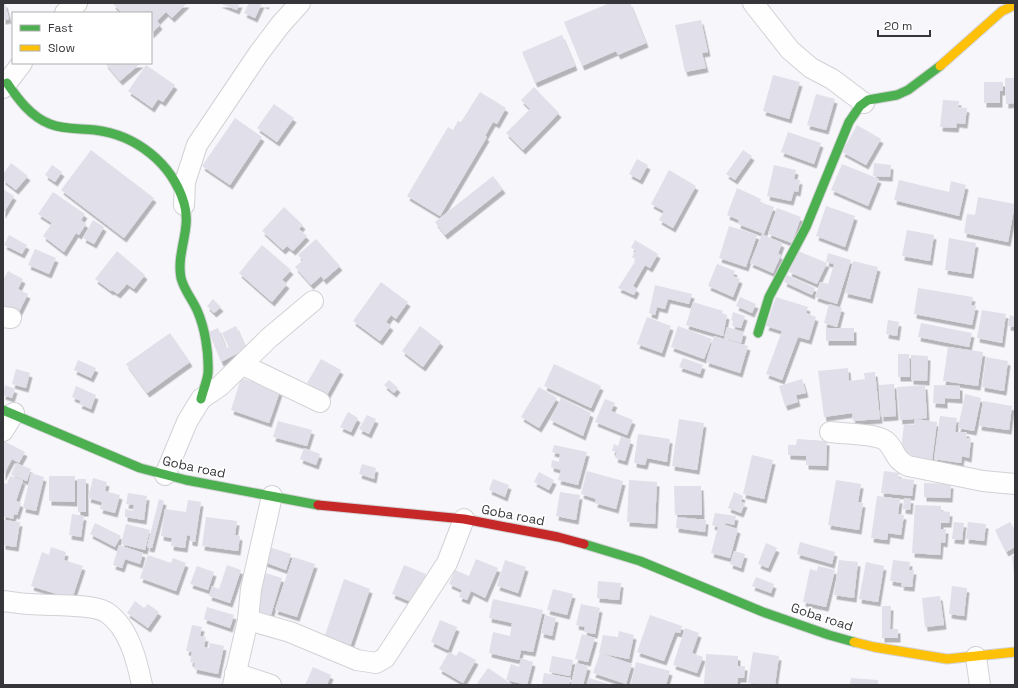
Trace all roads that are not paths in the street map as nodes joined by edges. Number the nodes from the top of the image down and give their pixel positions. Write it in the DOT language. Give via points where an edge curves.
graph roads {
  1 [pos="77,3"];
  2 [pos="300,3"];
  3 [pos="753,3"];
  4 [pos="1015,5"];
  5 [pos="66,12"];
  6 [pos="21,64"];
  7 [pos="5,86"];
  8 [pos="864,103"];
  9 [pos="184,205"];
  10 [pos="313,301"];
  11 [pos="758,333"];
  12 [pos="243,365"];
  13 [pos="201,399"];
  14 [pos="320,402"];
  15 [pos="9,411"];
  16 [pos="3,431"];
  17 [pos="830,432"];
  18 [pos="165,475"];
  19 [pos="1015,484"];
  20 [pos="272,496"];
  21 [pos="464,519"];
  22 [pos="3,601"];
  23 [pos="248,620"];
  24 [pos="1015,652"];
  25 [pos="976,657"];
  26 [pos="234,679"];
  27 [pos="142,685"];
  28 [pos="271,685"];
  29 [pos="980,685"];
  1 -- 5 [label="street"];
  2 -- 9 [label="street" via="259,53 197,146 185,182"];
  3 -- 8 [label="street" via="790,50 811,68 832,79"];
  4 -- 8 [label="main road" via="1002,11 946,61 908,90"];
  6 -- 7 [label="street"];
  7 -- 9 [label="main road" via="26,108 50,124 102,131 140,146 163,164 179,189"];
  8 -- 11 [label="main road" via="849,122 799,241 763,312"];
  9 -- 13 [label="main road" via="187,224 180,267 182,281 198,313 208,358 208,374"];
  10 -- 12 [label="street" via="268,338"];
  12 -- 13 [label="street"];
  12 -- 14 [label="street"];
  13 -- 18 [label="street" via="187,422"];
  15 -- 16 [label="street"];
  15 -- 18 [label="main road, Goba road" via="140,468"];
  17 -- 19 [label="street" via="881,437 888,443 898,461 908,466 983,481"];
  18 -- 20 [label="main road, Goba road"];
  20 -- 21 [label="main road, Goba road" via="325,506"];
  20 -- 23 [label="street" via="251,589"];
  21 -- 23 [label="street" via="446,563 385,658 379,662 357,660 290,632"];
  21 -- 25 [label="main road, Goba road" via="558,537 640,561 763,612 829,635 874,647 947,659"];
  22 -- 27 [label="street" via="96,608 107,613 124,633 136,656"];
  23 -- 26 [label="street"];
  24 -- 25 [label="main road, Goba road"];
  25 -- 29 [label="street"];
  26 -- 28 [label="street"];
}
